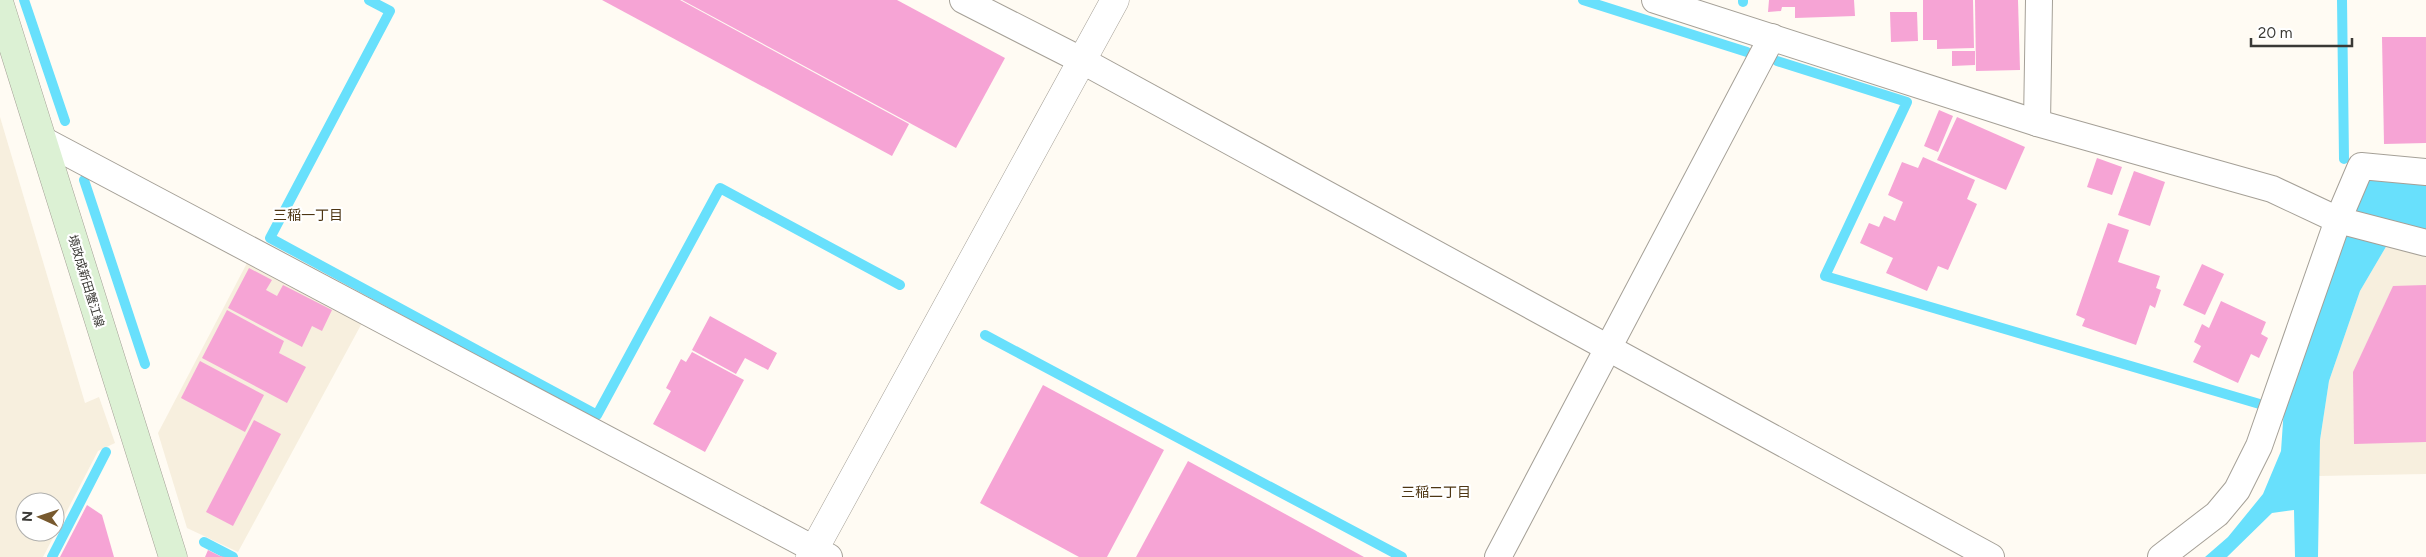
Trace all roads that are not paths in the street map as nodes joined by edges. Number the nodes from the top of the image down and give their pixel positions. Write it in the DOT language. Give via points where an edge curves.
graph roads {
  1 [pos="963,0"];
  2 [pos="1114,0"];
  3 [pos="1655,0"];
  4 [pos="2039,0"];
  5 [pos="0,5"];
  6 [pos="1772,37"];
  7 [pos="1081,60"];
  8 [pos="2037,123"];
  9 [pos="43,140"];
  10 [pos="2426,172"];
  11 [pos="2338,220"];
  12 [pos="2420,242"];
  13 [pos="1610,349"];
  14 [pos="818,554"];
  15 [pos="173,557"];
  16 [pos="1498,557"];
  17 [pos="1991,557"];
  18 [pos="2162,557"];
  1 -- 7 [label="street"];
  2 -- 7 [label="street"];
  3 -- 6 [label="street"];
  4 -- 8 [label="street"];
  5 -- 9 [label="main road, 境政成新田蟹江線"];
  6 -- 8 [label="street"];
  6 -- 13 [label="street"];
  7 -- 13 [label="street"];
  7 -- 14 [label="street"];
  8 -- 11 [label="street" via="2272,189"];
  9 -- 14 [label="street"];
  9 -- 15 [label="main road, 境政成新田蟹江線"];
  10 -- 11 [label="street" via="2361,166"];
  11 -- 12 [label="street"];
  11 -- 18 [label="street" via="2259,446 2237,490 2217,514"];
  13 -- 16 [label="street"];
  13 -- 17 [label="street"];
}
